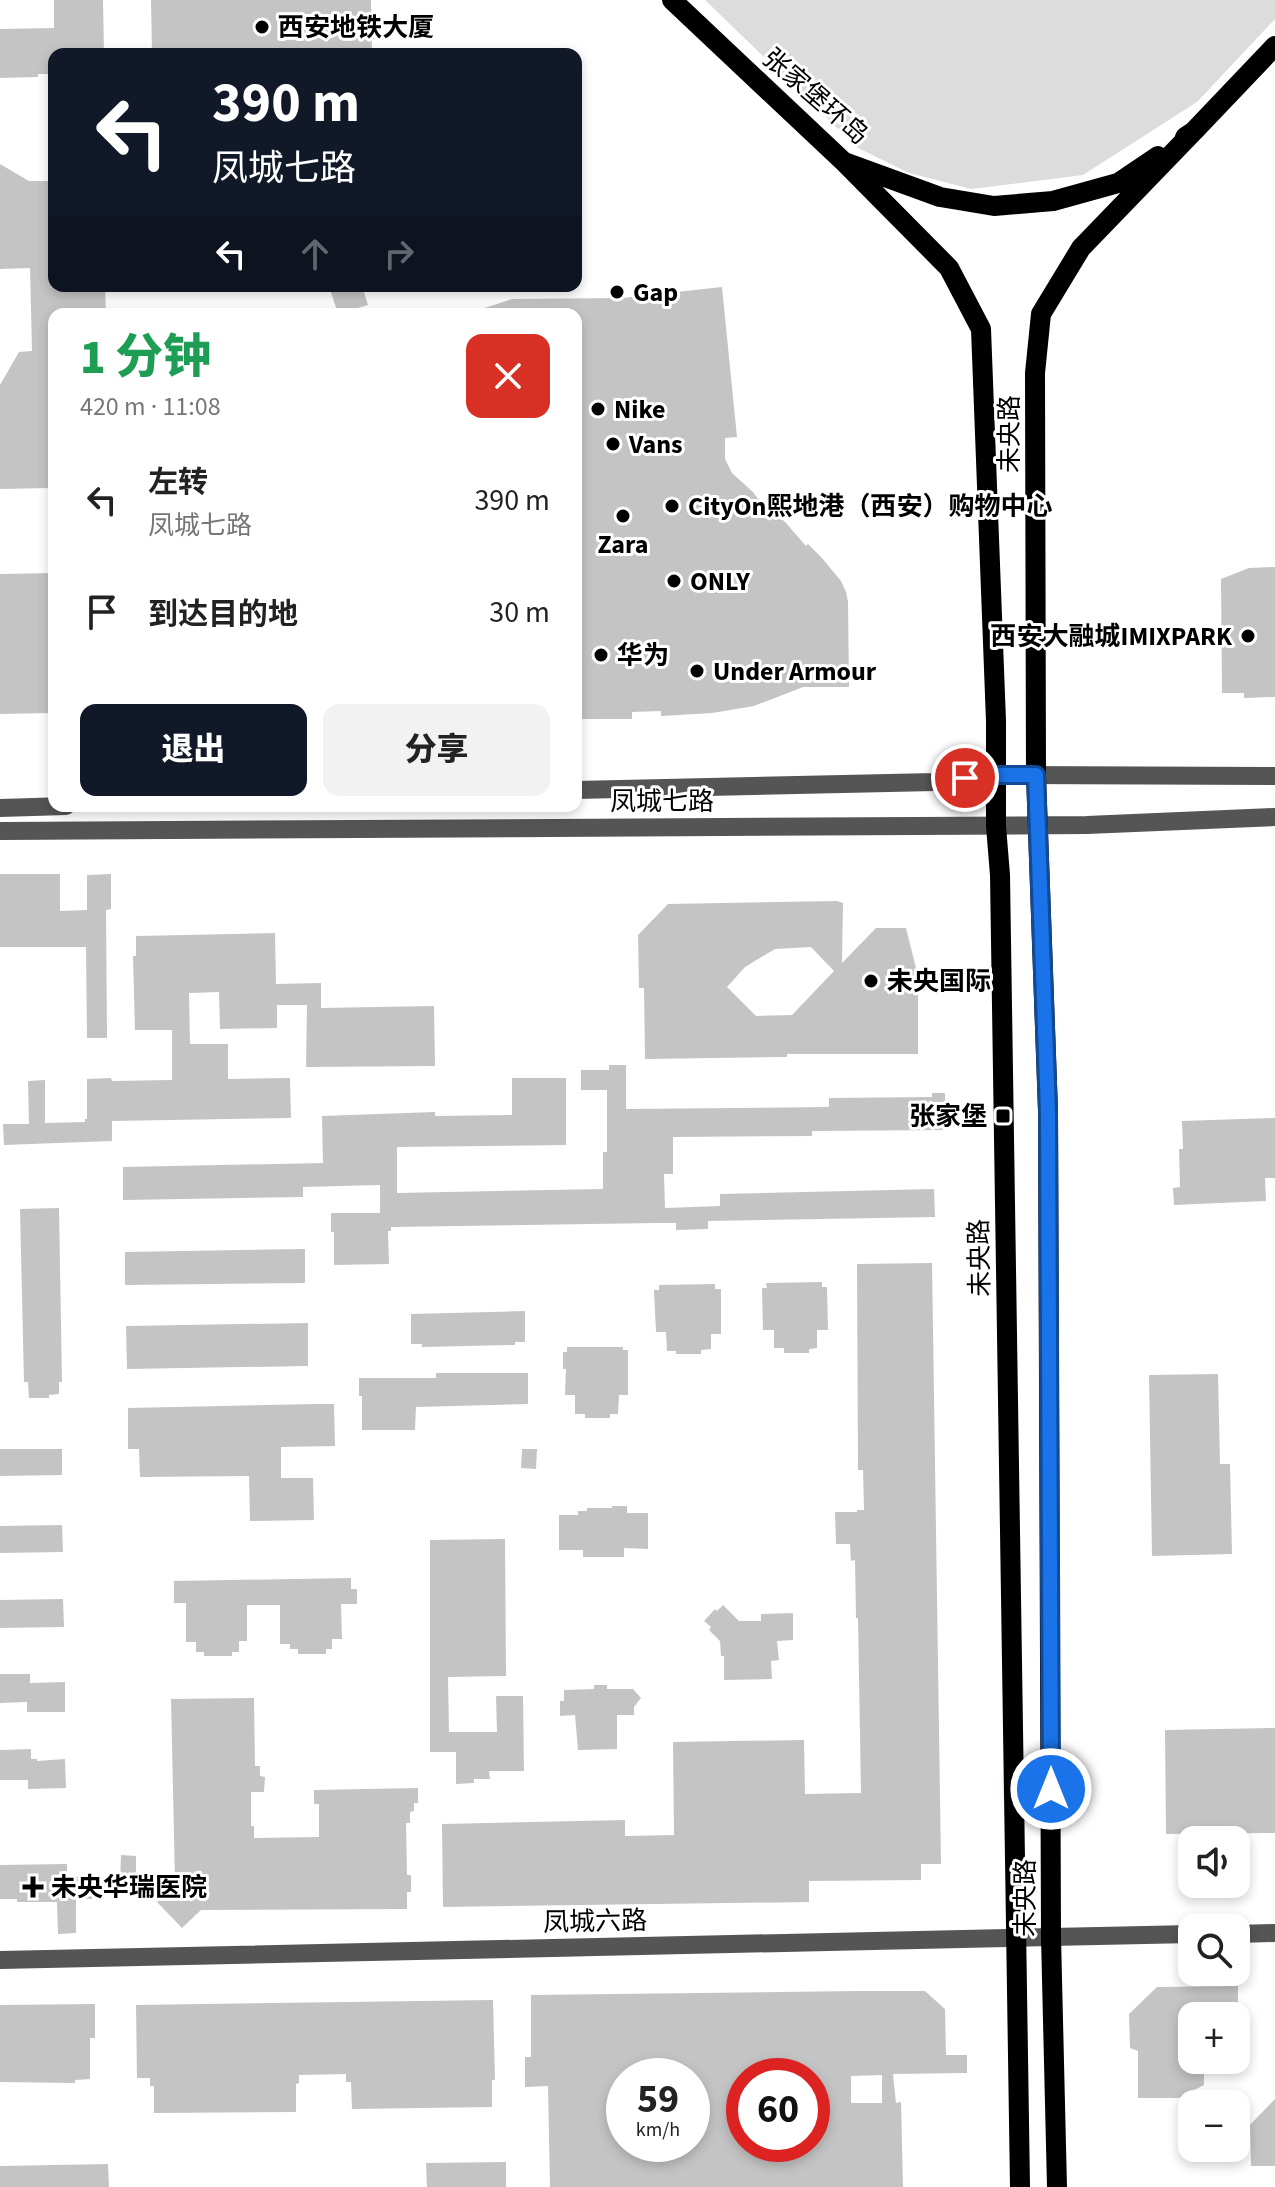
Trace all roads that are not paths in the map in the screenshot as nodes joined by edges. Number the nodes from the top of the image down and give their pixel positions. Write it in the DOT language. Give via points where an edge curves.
graph roads {
  1 [pos="672,0"];
  2 [pos="1275,46"];
  3 [pos="1194,131"];
  4 [pos="844,162"];
  5 [pos="996,775"];
  6 [pos="1036,775"];
  7 [pos="1275,776"];
  8 [pos="582,790"];
  9 [pos="48,807"];
  10 [pos="0,808"];
  11 [pos="1275,817"];
  12 [pos="1039,825"];
  13 [pos="996,826"];
  14 [pos="0,831"];
  15 [pos="1275,1933"];
  16 [pos="1178,1934"];
  17 [pos="1250,1934"];
  18 [pos="1016,1937"];
  19 [pos="1051,1937"];
  20 [pos="0,1960"];
  21 [pos="1020,2187"];
  22 [pos="1057,2187"];
  1 -- 4 [label="main road, 张家堡环岛"];
  2 -- 3 [label="main road, 张家堡环岛"];
  3 -- 4 [label="main road, 张家堡环岛" via="1118,183 1053,201 994,206 940,197"];
  3 -- 6 [label="main road, 未央路" via="1081,248 1041,314 1035,373"];
  4 -- 5 [label="main road, 未央路" via="949,268 981,329"];
  5 -- 6 [label="street, 凤城七路"];
  5 -- 8 [label="street, 凤城七路" via="935,782"];
  5 -- 13 [label="main road, 未央路"];
  6 -- 7 [label="street, 凤城七路"];
  6 -- 12 [label="main road, 未央路"];
  9 -- 10 [label="street"];
  11 -- 12 [label="street, 凤城七路"];
  12 -- 13 [label="street, 凤城七路"];
  12 -- 19 [label="main road, 未央路" via="1049,1127"];
  13 -- 14 [label="street, 凤城七路"];
  13 -- 18 [label="main road, 未央路"];
  15 -- 17 [label="street"];
  16 -- 19 [label="street, 凤城六路"];
  18 -- 19 [label="street, 凤城六路"];
  18 -- 20 [label="street, 凤城六路"];
  18 -- 21 [label="main road, 未央路"];
  19 -- 22 [label="main road, 未央路"];
}
